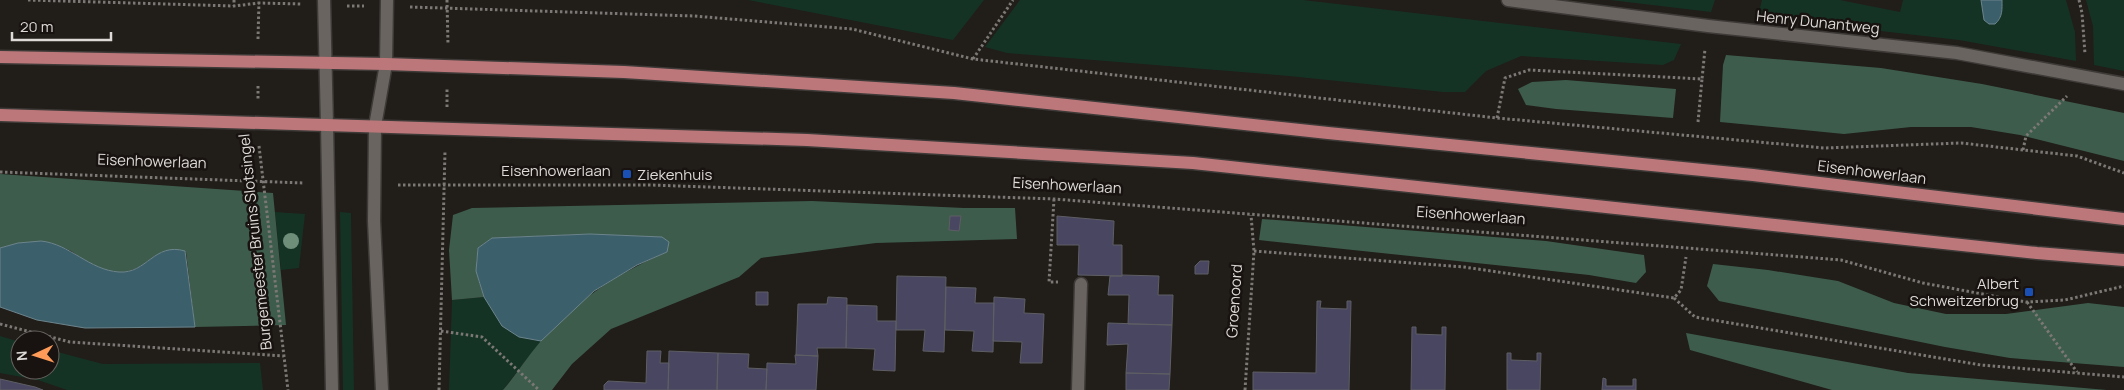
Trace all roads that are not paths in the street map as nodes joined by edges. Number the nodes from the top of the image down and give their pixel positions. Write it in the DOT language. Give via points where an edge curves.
graph roads {
  1 [pos="1508,0"];
  2 [pos="324,2"];
  3 [pos="1538,2"];
  4 [pos="387,3"];
  5 [pos="0,57"];
  6 [pos="324,63"];
  7 [pos="386,64"];
  8 [pos="2124,84"];
  9 [pos="0,115"];
  10 [pos="327,125"];
  11 [pos="375,126"];
  12 [pos="2124,219"];
  13 [pos="2124,260"];
  14 [pos="1081,284"];
  15 [pos="332,390"];
  16 [pos="382,390"];
  17 [pos="1078,390"];
  1 -- 3 [label="street, Henry Dunantweg"];
  2 -- 6 [label="street"];
  3 -- 8 [label="street, Henry Dunantweg" via="1708,26 1957,54"];
  4 -- 7 [label="street"];
  5 -- 6 [label="main road, Eisenhowerlaan"];
  6 -- 7 [label="main road, Eisenhowerlaan"];
  6 -- 10 [label="street"];
  7 -- 11 [label="street"];
  7 -- 12 [label="main road, Eisenhowerlaan" via="624,72 954,93 1754,175"];
  9 -- 10 [label="main road, Eisenhowerlaan"];
  10 -- 11 [label="main road, Eisenhowerlaan"];
  10 -- 15 [label="street"];
  11 -- 13 [label="main road, Eisenhowerlaan" via="807,140 1193,163"];
  11 -- 16 [label="street" via="374,221"];
  14 -- 17 [label="street"];
}
